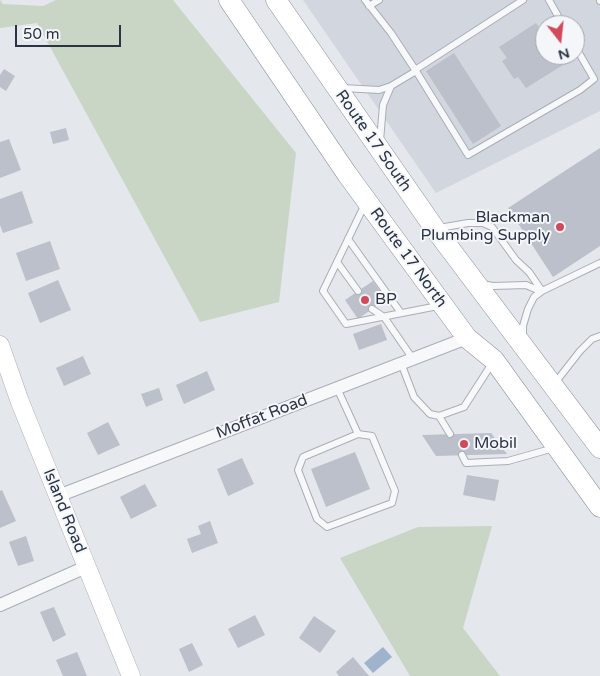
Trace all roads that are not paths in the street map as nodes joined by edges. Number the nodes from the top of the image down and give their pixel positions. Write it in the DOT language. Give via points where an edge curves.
graph roads {
  1 [pos="229,0"];
  2 [pos="276,0"];
  3 [pos="365,0"];
  4 [pos="379,0"];
  5 [pos="523,0"];
  6 [pos="549,0"];
  7 [pos="369,6"];
  8 [pos="557,15"];
  9 [pos="585,63"];
  10 [pos="415,70"];
  11 [pos="391,86"];
  12 [pos="336,88"];
  13 [pos="380,152"];
  14 [pos="366,201"];
  15 [pos="435,229"];
  16 [pos="348,239"];
  17 [pos="337,262"];
  18 [pos="600,263"];
  19 [pos="474,282"];
  20 [pos="358,291"];
  21 [pos="542,291"];
  22 [pos="442,305"];
  23 [pos="372,309"];
  24 [pos="401,313"];
  25 [pos="384,317"];
  26 [pos="600,336"];
  27 [pos="467,338"];
  28 [pos="0,345"];
  29 [pos="524,347"];
  30 [pos="494,360"];
  31 [pos="407,361"];
  32 [pos="553,386"];
  33 [pos="337,388"];
  34 [pos="439,416"];
  35 [pos="358,434"];
  36 [pos="450,434"];
  37 [pos="557,447"];
  38 [pos="600,448"];
  39 [pos="462,455"];
  40 [pos="58,496"];
  41 [pos="600,507"];
  42 [pos="86,567"];
  43 [pos="0,605"];
  44 [pos="131,676"];
  1 -- 14 [label="highway, Route 17 North"];
  2 -- 12 [label="highway, Route 17 South"];
  3 -- 7 [label="lane"];
  4 -- 7 [label="lane"];
  5 -- 10 [label="lane"];
  6 -- 8 [label="lane"];
  7 -- 10 [label="lane"];
  9 -- 10 [label="lane" via="594,79 580,90 468,155"];
  10 -- 11 [label="lane"];
  11 -- 12 [label="lane" via="368,90"];
  11 -- 13 [label="lane" via="383,105"];
  12 -- 13 [label="highway, Route 17 South"];
  13 -- 15 [label="highway, Route 17 South"];
  14 -- 16 [label="lane"];
  14 -- 22 [label="highway, Route 17 North"];
  15 -- 19 [label="highway, Route 17 South"];
  15 -- 21 [label="lane" via="468,223 492,227"];
  16 -- 17 [label="lane"];
  16 -- 24 [label="lane"];
  17 -- 20 [label="lane"];
  17 -- 25 [label="lane" via="323,291 346,324"];
  18 -- 21 [label="lane"];
  19 -- 21 [label="lane" via="493,286 526,284"];
  19 -- 29 [label="highway, Route 17 South"];
  21 -- 29 [label="lane" via="534,297 528,309 523,326"];
  22 -- 24 [label="lane"];
  22 -- 27 [label="highway, Route 17 North"];
  23 -- 25 [label="lane"];
  24 -- 25 [label="lane"];
  25 -- 31 [label="lane"];
  26 -- 32 [label="lane" via="580,351"];
  27 -- 30 [label="highway, Route 17 North"];
  27 -- 31 [label="street, Moffat Road"];
  28 -- 40 [label="main road, Island Road"];
  29 -- 32 [label="highway, Route 17 South"];
  30 -- 34 [label="lane" via="464,407"];
  30 -- 37 [label="highway, Route 17 North"];
  31 -- 33 [label="street, Moffat Road"];
  31 -- 34 [label="lane" via="414,397 430,414"];
  32 -- 38 [label="highway, Route 17 South"];
  33 -- 35 [label="lane"];
  33 -- 40 [label="street, Moffat Road"];
  34 -- 36 [label="lane"];
  35 -- 35 [label="lane" via="372,436 395,491 392,503 327,527 317,520 298,470 303,457"];
  37 -- 39 [label="lane" via="508,461 466,463"];
  37 -- 41 [label="highway, Route 17 North"];
  40 -- 42 [label="main road, Island Road"];
  42 -- 43 [label="street"];
  42 -- 44 [label="main road, Island Road"];
}
